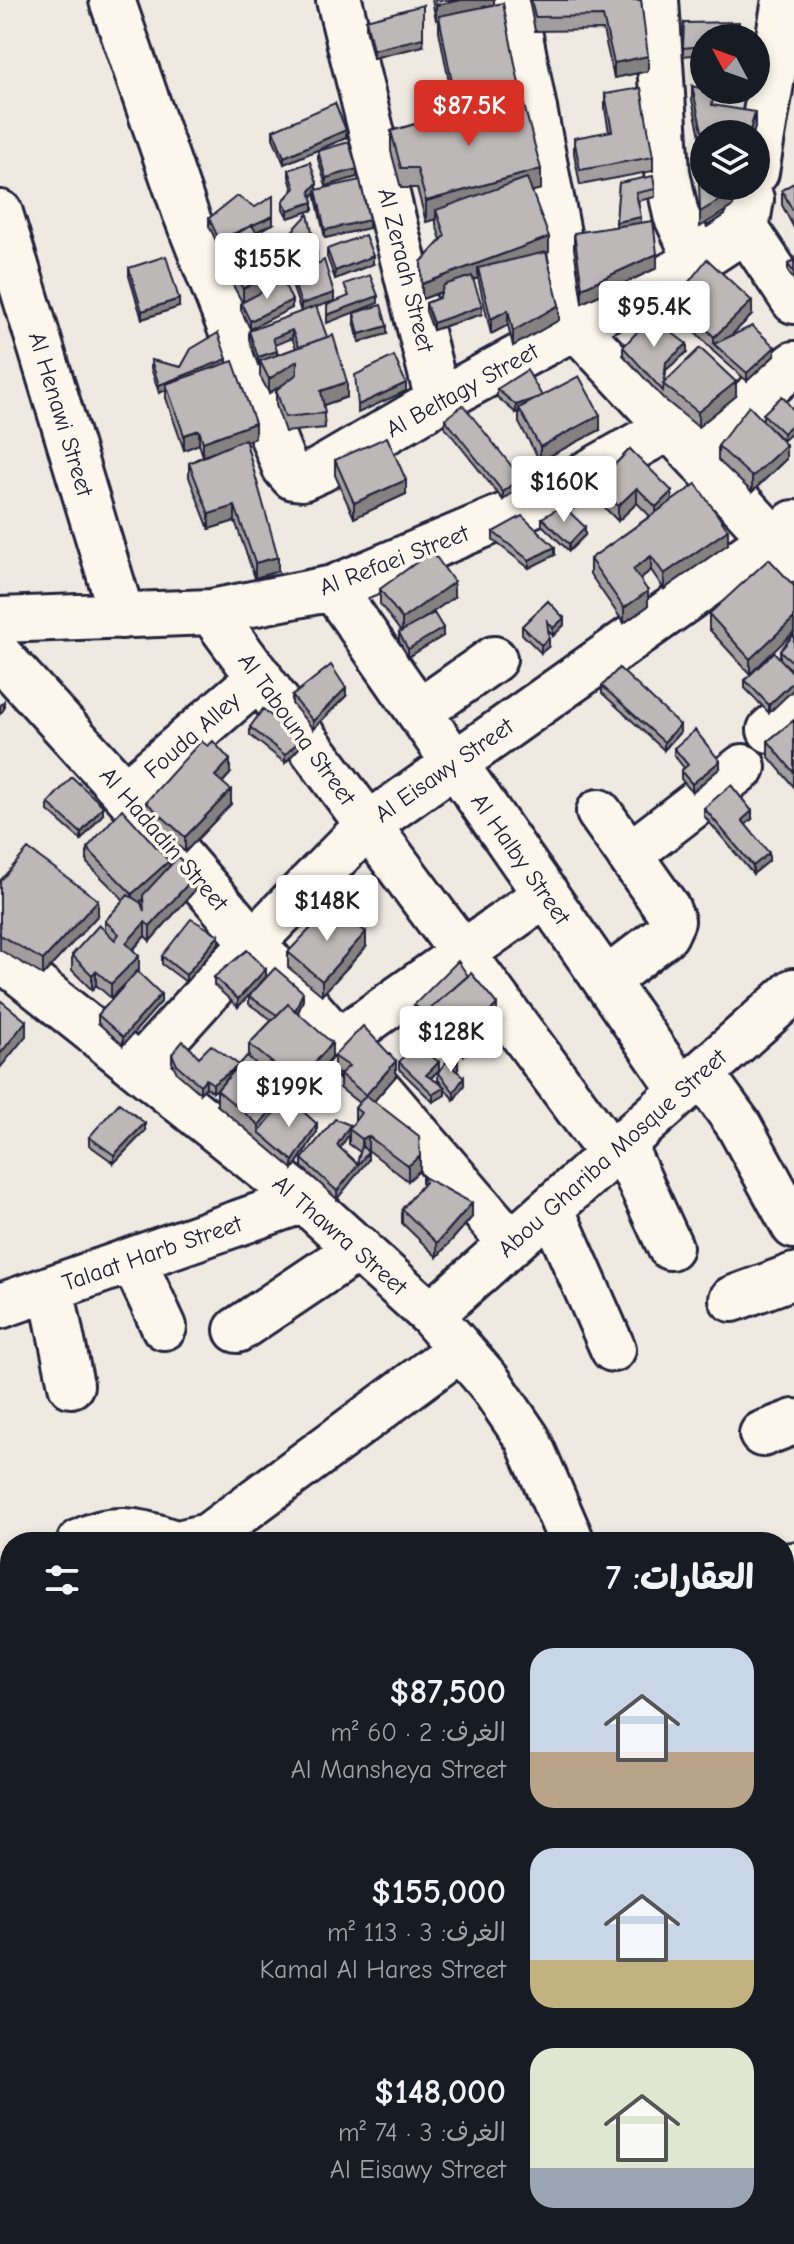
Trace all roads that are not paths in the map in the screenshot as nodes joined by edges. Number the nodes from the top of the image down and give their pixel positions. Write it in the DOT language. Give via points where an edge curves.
graph roads {
  1 [pos="112,0"];
  2 [pos="339,0"];
  3 [pos="513,0"];
  4 [pos="656,0"];
  5 [pos="786,27"];
  6 [pos="767,120"];
  7 [pos="751,200"];
  8 [pos="0,213"];
  9 [pos="746,229"];
  10 [pos="697,261"];
  11 [pos="794,301"];
  12 [pos="576,327"];
  13 [pos="794,364"];
  14 [pos="438,401"];
  15 [pos="681,439"];
  16 [pos="787,541"];
  17 [pos="333,588"];
  18 [pos="211,612"];
  19 [pos="122,616"];
  20 [pos="0,620"];
  21 [pos="0,656"];
  22 [pos="494,659"];
  23 [pos="260,677"];
  24 [pos="419,712"];
  25 [pos="454,762"];
  26 [pos="743,767"];
  27 [pos="125,793"];
  28 [pos="599,812"];
  29 [pos="368,825"];
  30 [pos="629,855"];
  31 [pos="546,894"];
  32 [pos="253,942"];
  33 [pos="463,953"];
  34 [pos="0,957"];
  35 [pos="606,981"];
  36 [pos="794,991"];
  37 [pos="339,1041"];
  38 [pos="139,1068"];
  39 [pos="692,1082"];
  40 [pos="617,1150"];
  41 [pos="304,1200"];
  42 [pos="551,1208"];
  43 [pos="794,1226"];
  44 [pos="511,1243"];
  45 [pos="670,1247"];
  46 [pos="359,1248"];
  47 [pos="133,1260"];
  48 [pos="794,1276"];
  49 [pos="19,1289"];
  50 [pos="732,1299"];
  51 [pos="431,1315"];
  52 [pos="164,1327"];
  53 [pos="237,1330"];
  54 [pos="460,1349"];
  55 [pos="613,1349"];
  56 [pos="71,1385"];
  57 [pos="108,1532"];
  58 [pos="137,1532"];
  59 [pos="213,1532"];
  60 [pos="568,1532"];
  1 -- 14 [label="street, Al Beltagy Street" via="185,212 285,468 302,478"];
  2 -- 14 [label="street, Al Zeraah Street"];
  3 -- 12 [label="street"];
  4 -- 10 [label="street" via="667,172 676,215"];
  5 -- 6 [label="street"];
  7 -- 9 [label="street"];
  8 -- 19 [label="street, Al Henawi Street"];
  9 -- 10 [label="street, Al Beltagy Street"];
  9 -- 11 [label="street"];
  10 -- 12 [label="street, Al Beltagy Street"];
  12 -- 14 [label="street, Al Beltagy Street"];
  12 -- 15 [label="street"];
  13 -- 15 [label="street, Al Refaei Street"];
  15 -- 16 [label="street"];
  15 -- 17 [label="street, Al Refaei Street"];
  16 -- 25 [label="street, Al Eisawy Street"];
  17 -- 18 [label="street, Al Refaei Street"];
  17 -- 24 [label="street, Al Halby Street"];
  18 -- 19 [label="street, Al Refaei Street"];
  18 -- 23 [label="street, Al Tabouna Street"];
  19 -- 20 [label="street, Al Refaei Street"];
  21 -- 27 [label="street, Al Hadadin Street"];
  22 -- 24 [label="street"];
  23 -- 27 [label="street, Fouda Alley"];
  23 -- 29 [label="street, Al Tabouna Street"];
  24 -- 25 [label="street, Al Halby Street"];
  25 -- 29 [label="street, Al Eisawy Street"];
  25 -- 31 [label="street, Al Halby Street"];
  26 -- 30 [label="street"];
  27 -- 32 [label="street, Al Hadadin Street"];
  28 -- 30 [label="street"];
  29 -- 32 [label="street, Al Eisawy Street"];
  29 -- 33 [label="street, Al Tabouna Street"];
  30 -- 35 [label="street" via="672,921 666,934"];
  31 -- 33 [label="street"];
  31 -- 35 [label="street, Al Halby Street"];
  32 -- 37 [label="street, Al Hadadin Street"];
  32 -- 38 [label="street, Al Eisawy Street"];
  33 -- 37 [label="street"];
  33 -- 40 [label="street, Al Tabouna Street"];
  34 -- 38 [label="street, Al Thawra Street"];
  35 -- 39 [label="street, Al Halby Street"];
  36 -- 39 [label="street, Abou Ghariba Mosque Street"];
  37 -- 44 [label="street, Al Hadadin Street"];
  38 -- 41 [label="street, Al Thawra Street"];
  39 -- 40 [label="street, Abou Ghariba Mosque Street"];
  39 -- 43 [label="street, Al Halby Street" via="738,1124"];
  40 -- 42 [label="street, Abou Ghariba Mosque Street"];
  40 -- 45 [label="street, Al Tabouna Street"];
  41 -- 46 [label="street, Al Thawra Street"];
  41 -- 47 [label="street, Talaat Harb Street"];
  42 -- 44 [label="street, Abou Ghariba Mosque Street"];
  42 -- 55 [label="street"];
  44 -- 51 [label="street, Abou Ghariba Mosque Street"];
  46 -- 51 [label="street, Al Thawra Street"];
  46 -- 53 [label="street"];
  47 -- 49 [label="street, Talaat Harb Street"];
  47 -- 52 [label="street"];
  48 -- 50 [label="street"];
  49 -- 56 [label="street"];
  51 -- 54 [label="street, Al Thawra Street"];
  54 -- 59 [label="street"];
  54 -- 60 [label="street, Al Thawra Street" via="527,1438"];
  57 -- 58 [label="street"];
}
